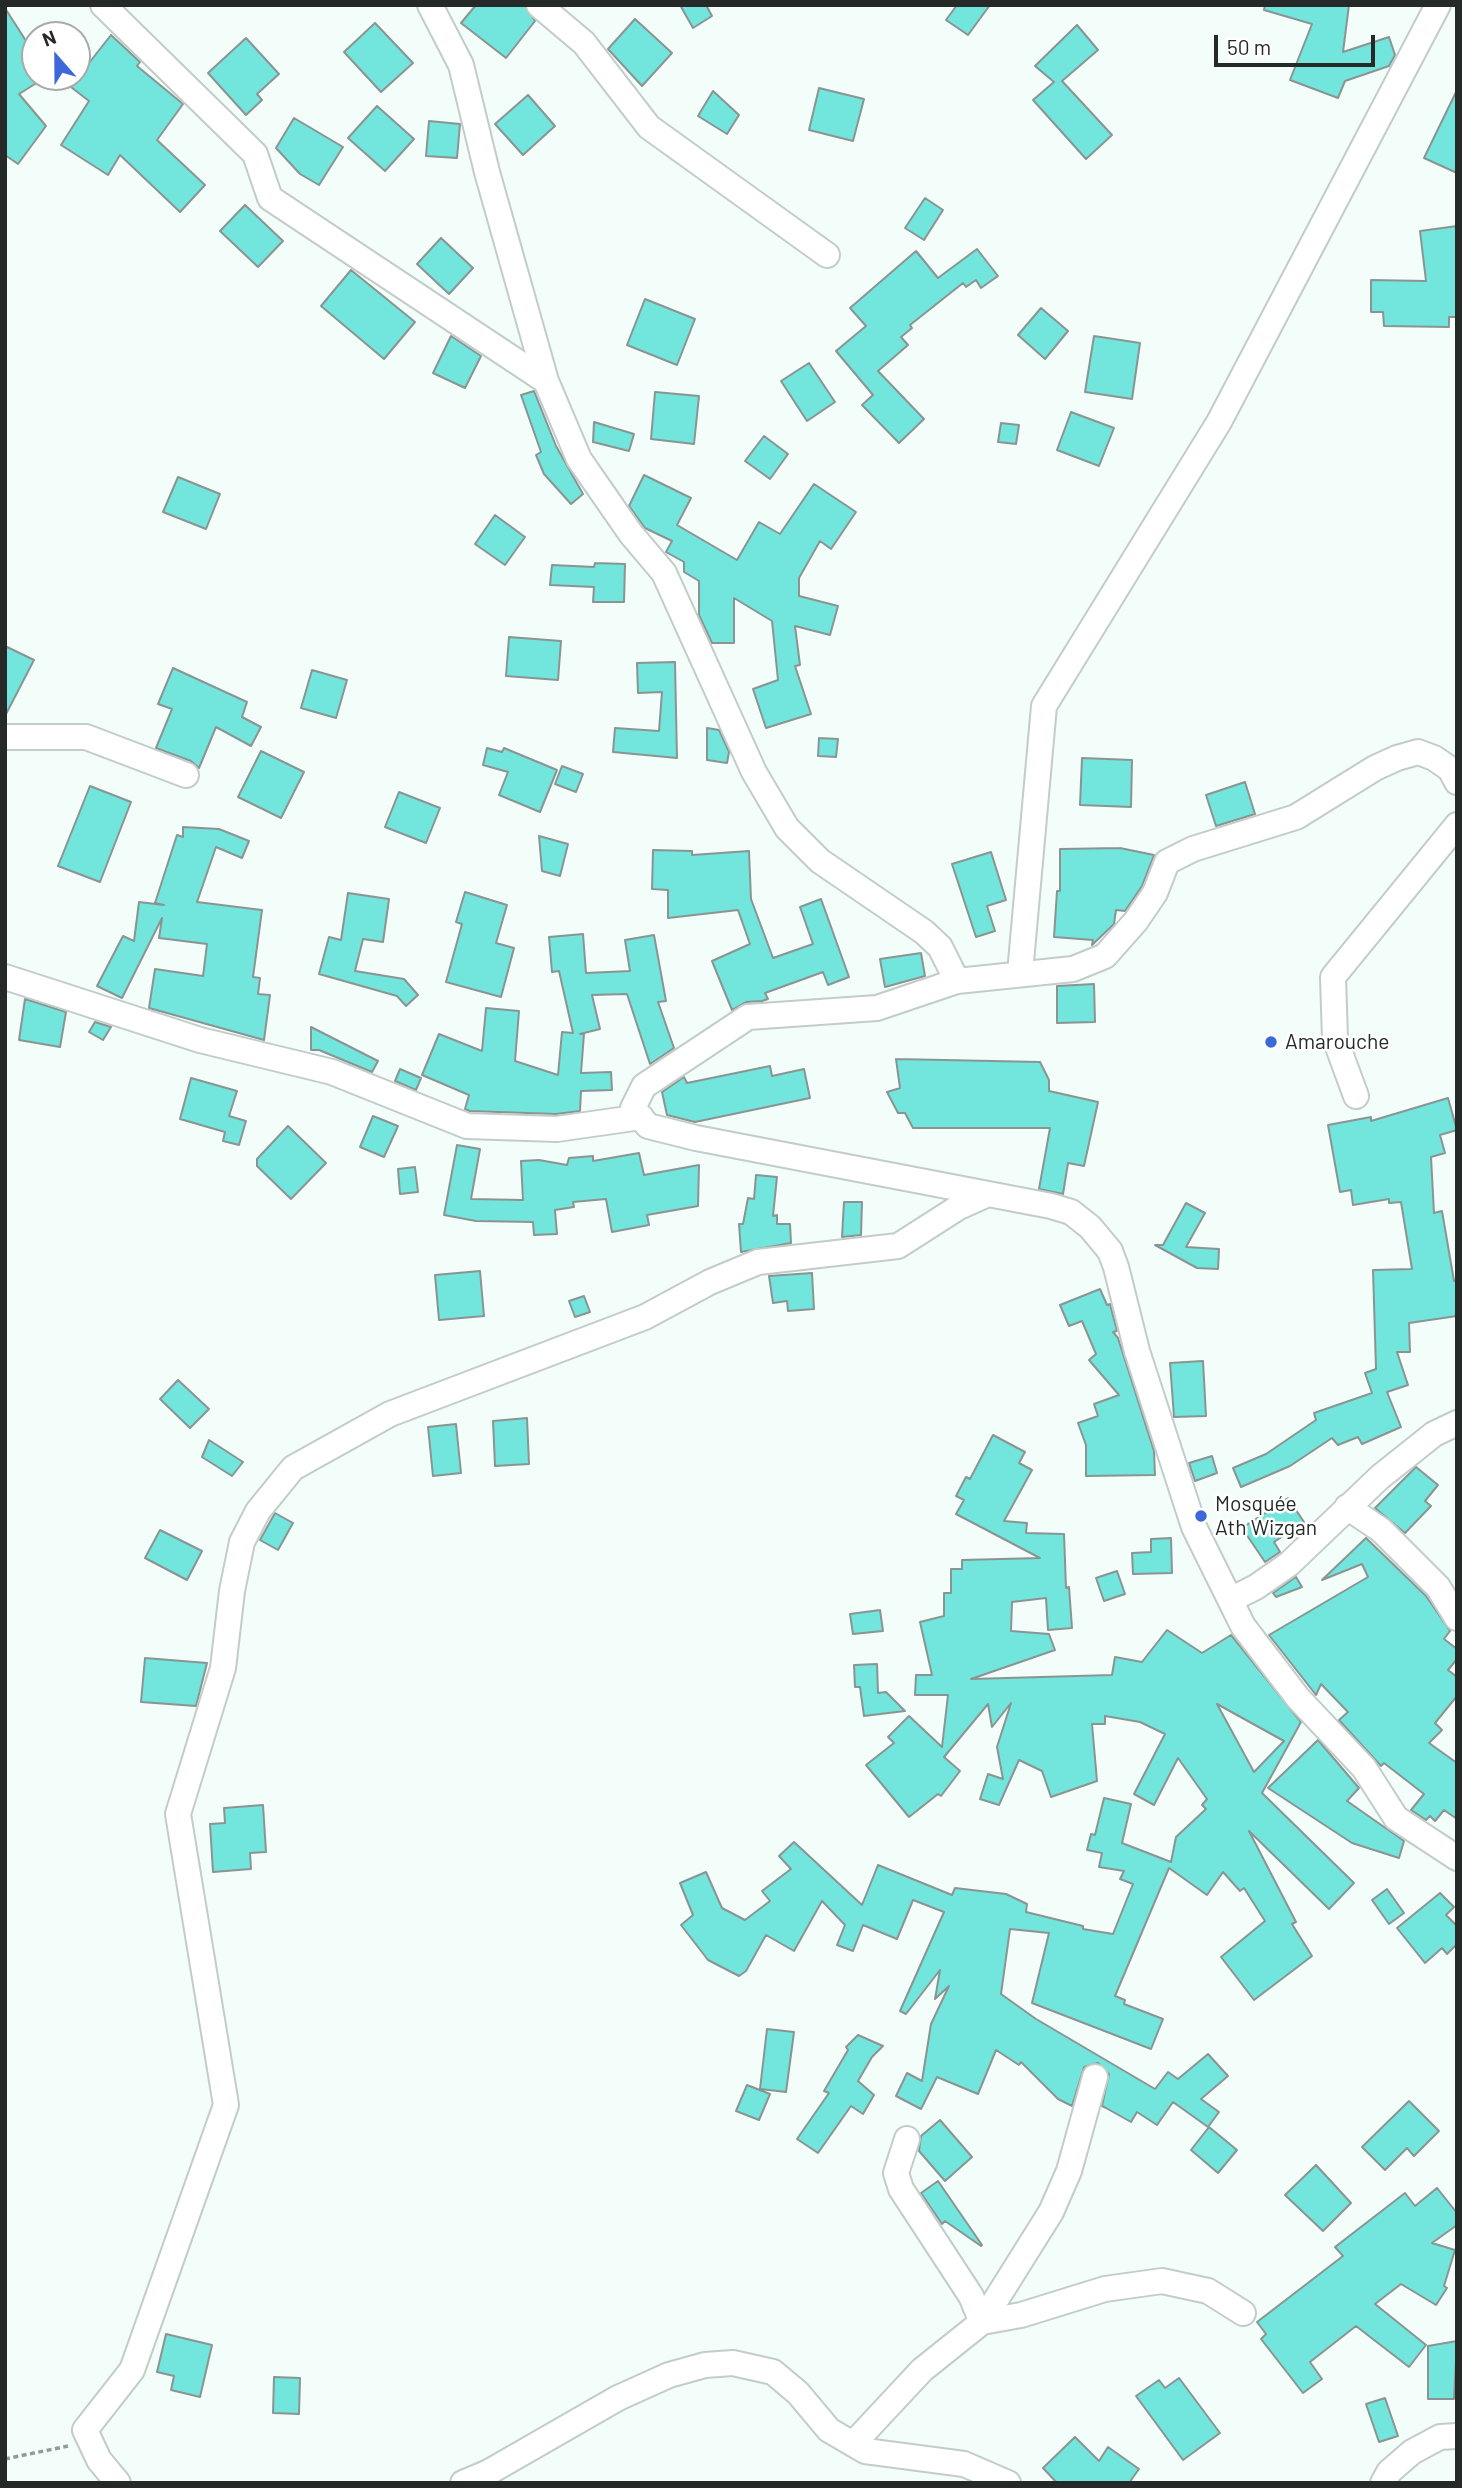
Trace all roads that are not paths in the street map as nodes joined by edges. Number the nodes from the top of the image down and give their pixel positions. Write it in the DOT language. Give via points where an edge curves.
graph roads {
  1 [pos="103,5"];
  2 [pos="430,5"];
  3 [pos="539,5"];
  4 [pos="1438,5"];
  5 [pos="827,255"];
  6 [pos="546,381"];
  7 [pos="5,737"];
  8 [pos="186,775"];
  9 [pos="1457,782"];
  10 [pos="1457,825"];
  11 [pos="1020,973"];
  12 [pos="5,977"];
  13 [pos="957,981"];
  14 [pos="1356,1096"];
  15 [pos="641,1117"];
  16 [pos="988,1194"];
  17 [pos="1457,1423"];
  18 [pos="1346,1507"];
  19 [pos="1230,1600"];
  20 [pos="1457,1618"];
  21 [pos="1457,1858"];
  22 [pos="1095,2077"];
  23 [pos="907,2139"];
  24 [pos="1243,2313"];
  25 [pos="982,2322"];
  26 [pos="1457,2437"];
  27 [pos="853,2444"];
  28 [pos="118,2483"];
  29 [pos="463,2483"];
  30 [pos="1008,2483"];
  31 [pos="1383,2483"];
  1 -- 6 [label="street" via="255,153 270,198"];
  2 -- 6 [label="street" via="461,65"];
  3 -- 5 [label="street" via="584,43 649,127"];
  4 -- 11 [label="street" via="1219,422 1044,706"];
  6 -- 13 [label="street" via="579,460 664,573 754,772 787,828 820,861 940,947"];
  7 -- 8 [label="street" via="86,737"];
  9 -- 11 [label="street" via="1450,769 1434,758 1418,752 1397,758 1296,817 1167,862 1155,893 1105,956 1073,969"];
  10 -- 14 [label="street" via="1333,977 1335,1039"];
  11 -- 13 [label="street"];
  12 -- 15 [label="street" via="200,1040 332,1072 467,1126 557,1129"];
  13 -- 15 [label="street" via="877,1009 748,1017 644,1086 634,1108"];
  15 -- 16 [label="street" via="648,1126 696,1138"];
  16 -- 19 [label="street" via="1072,1212 1110,1251 1194,1527"];
  16 -- 28 [label="street" via="898,1246 758,1262 645,1317 390,1413 293,1468 258,1511 243,1542 223,1668 178,1814 226,2105 132,2370 85,2430 99,2460"];
  17 -- 18 [label="street" via="1434,1434"];
  18 -- 19 [label="street" via="1289,1564"];
  18 -- 20 [label="street" via="1381,1530 1419,1567"];
  19 -- 21 [label="street" via="1260,1649 1298,1698 1364,1768 1396,1818"];
  22 -- 25 [label="street" via="1069,2171 1051,2212"];
  23 -- 25 [label="street" via="896,2174 901,2189 971,2296"];
  24 -- 25 [label="street" via="1208,2291 1162,2281 1105,2289"];
  25 -- 27 [label="street" via="922,2370"];
  26 -- 31 [label="street" via="1440,2437 1412,2452"];
  27 -- 29 [label="street" via="829,2430 773,2372 733,2363 705,2365 618,2398"];
  27 -- 30 [label="street" via="865,2451 964,2465"];
}
